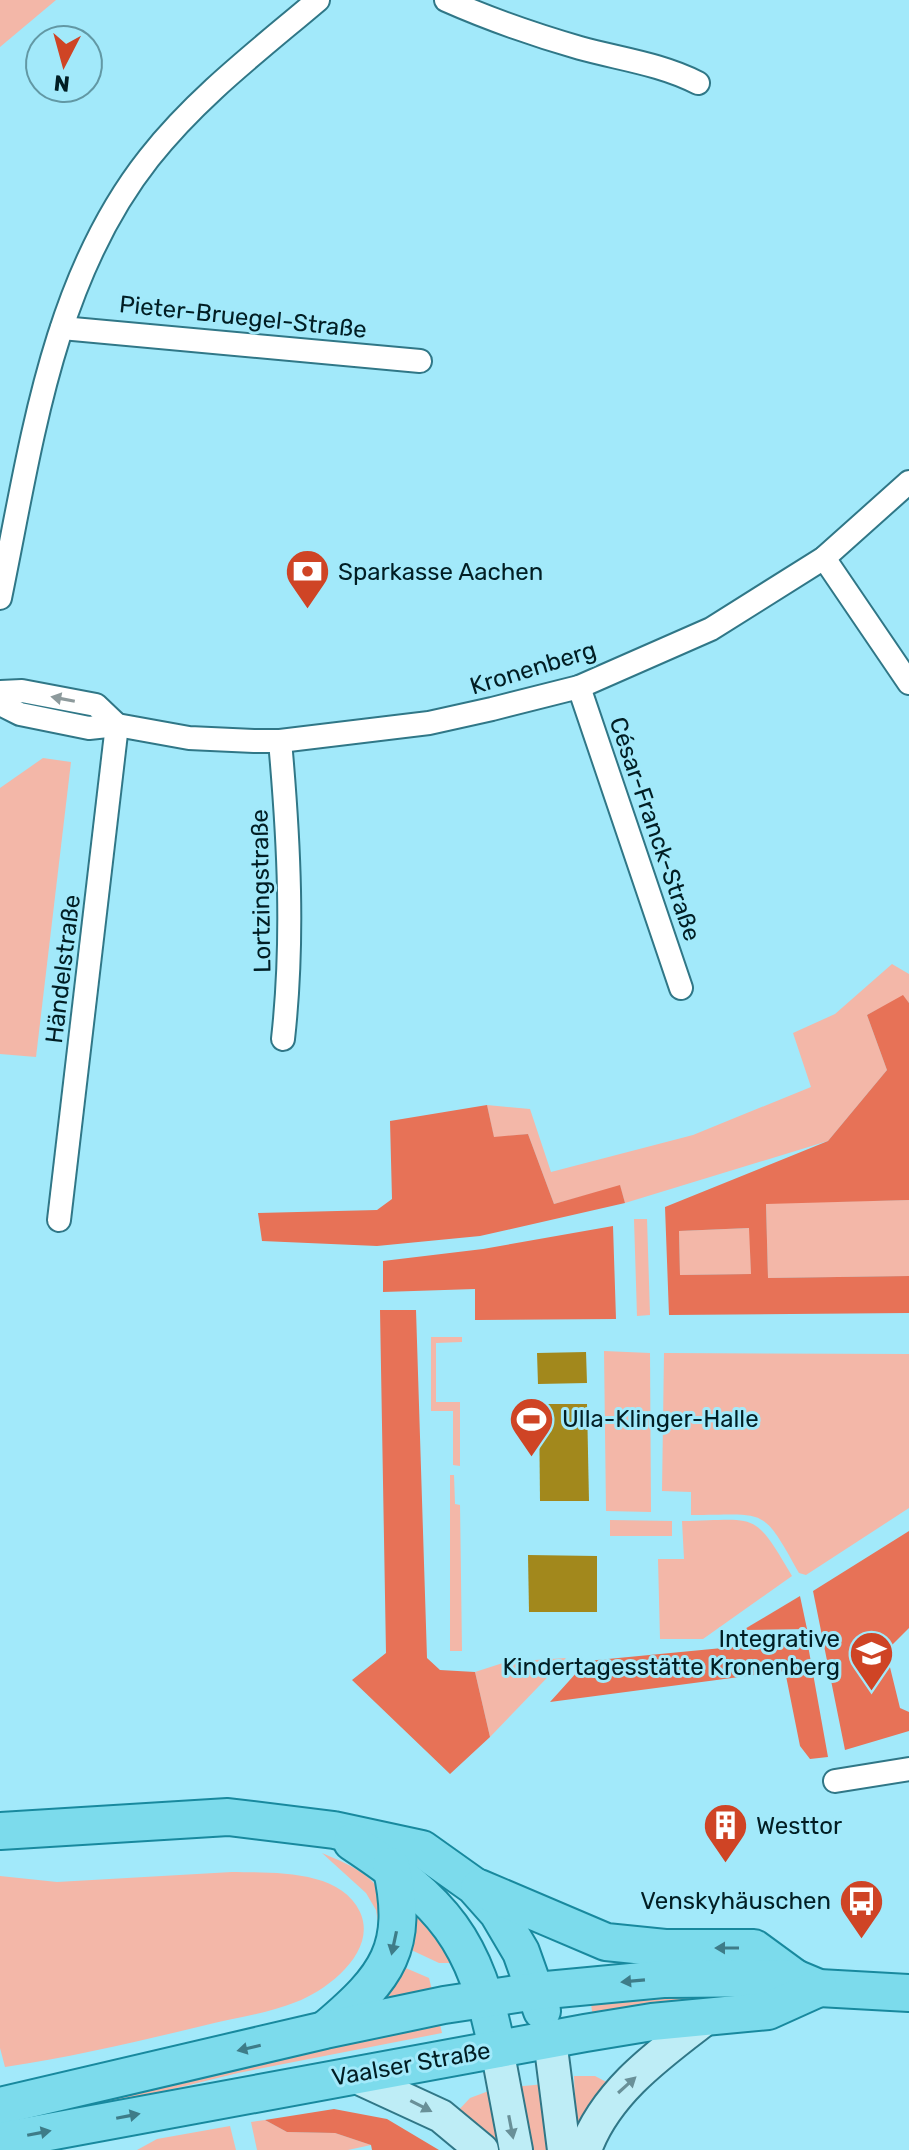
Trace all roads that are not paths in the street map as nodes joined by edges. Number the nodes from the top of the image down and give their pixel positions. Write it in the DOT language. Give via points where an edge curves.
graph roads {
  1 [pos="318,0"];
  2 [pos="446,0"];
  3 [pos="698,83"];
  4 [pos="62,328"];
  5 [pos="420,361"];
  6 [pos="909,482"];
  7 [pos="824,558"];
  8 [pos="0,598"];
  9 [pos="909,683"];
  10 [pos="579,687"];
  11 [pos="0,692"];
  12 [pos="0,704"];
  13 [pos="117,725"];
  14 [pos="280,741"];
  15 [pos="681,988"];
  16 [pos="283,1039"];
  17 [pos="59,1220"];
  18 [pos="909,1769"];
  19 [pos="835,1781"];
  20 [pos="334,1830"];
  21 [pos="0,1831"];
  22 [pos="391,1866"];
  23 [pos="474,1886"];
  24 [pos="807,1983"];
  25 [pos="909,1993"];
  26 [pos="543,2015"];
  27 [pos="709,2016"];
  28 [pos="491,2024"];
  29 [pos="325,2030"];
  30 [pos="352,2075"];
  31 [pos="0,2106"];
  32 [pos="0,2141"];
  33 [pos="482,2150"];
  34 [pos="516,2150"];
  35 [pos="564,2150"];
  36 [pos="585,2150"];
  1 -- 4 [label="street" via="194,106 148,159 110,216"];
  2 -- 3 [label="street" via="579,47 678,72"];
  4 -- 5 [label="street, Pieter-Bruegel-Straße"];
  4 -- 8 [label="street" via="38,411"];
  6 -- 7 [label="street, Kronenberg"];
  7 -- 9 [label="street"];
  7 -- 10 [label="street, Kronenberg" via="711,629"];
  10 -- 14 [label="street, Kronenberg" via="446,720"];
  10 -- 15 [label="street, César-Franck-Straße"];
  13 -- 11 [label="street, Kronenberg, one-way" via="96,705"];
  12 -- 13 [label="street, Kronenberg" via="20,714 89,728"];
  13 -- 14 [label="street, Kronenberg" via="189,738"];
  13 -- 17 [label="street, Händelstraße"];
  14 -- 16 [label="street, Lortzingstraße" via="289,840 290,978"];
  18 -- 19 [label="street"];
  20 -- 21 [label="main road" via="228,1817"];
  20 -- 22 [label="main road"];
  20 -- 23 [label="main road" via="422,1849"];
  22 -- 28 [label="main road" via="455,1931 475,1965"];
  22 -- 29 [label="main road, one-way" via="398,1917 393,1952 375,1985"];
  24 -- 23 [label="main road, one-way" via="754,1948 606,1942"];
  23 -- 26 [label="main road" via="511,1932"];
  24 -- 25 [label="main road, Vaalser Straße"];
  24 -- 26 [label="main road, Vaalser Straße, one-way" via="663,1979"];
  24 -- 27 [label="main road, Vaalser Straße" via="768,2011"];
  26 -- 27 [label="main road, Vaalser Straße"];
  26 -- 28 [label="main road, Vaalser Straße"];
  26 -- 28 [label="main road, Vaalser Straße"];
  26 -- 35 [label="main road"];
  36 -- 27 [label="main road, one-way" via="617,2094"];
  28 -- 29 [label="main road, Vaalser Straße"];
  28 -- 30 [label="main road, Vaalser Straße"];
  28 -- 34 [label="main road, one-way"];
  29 -- 31 [label="main road, Vaalser Straße, one-way"];
  32 -- 30 [label="main road, Vaalser Straße, one-way"];
  30 -- 33 [label="main road, one-way" via="441,2116"];
}
